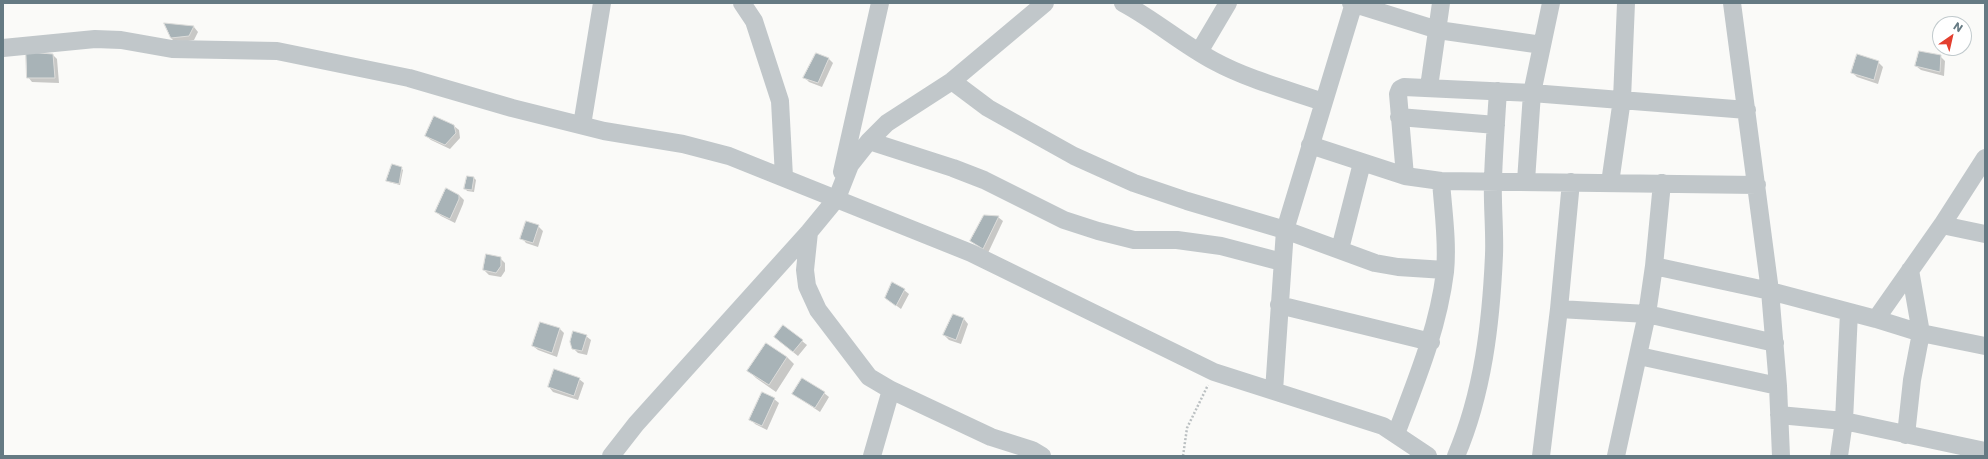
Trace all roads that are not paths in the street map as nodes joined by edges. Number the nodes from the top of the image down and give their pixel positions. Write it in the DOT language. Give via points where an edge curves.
graph roads {
  1 [pos="602,3"];
  2 [pos="742,3"];
  3 [pos="880,3"];
  4 [pos="1045,3"];
  5 [pos="1123,3"];
  6 [pos="1228,3"];
  7 [pos="1353,3"];
  8 [pos="1441,3"];
  9 [pos="1551,3"];
  10 [pos="1626,3"];
  11 [pos="1732,3"];
  12 [pos="1438,30"];
  13 [pos="1542,45"];
  14 [pos="3,48"];
  15 [pos="1199,52"];
  16 [pos="952,81"];
  17 [pos="1429,87"];
  18 [pos="1498,91"];
  19 [pos="1532,93"];
  20 [pos="1622,99"];
  21 [pos="1323,102"];
  22 [pos="1747,110"];
  23 [pos="1399,117"];
  24 [pos="582,125"];
  25 [pos="1496,125"];
  26 [pos="869,141"];
  27 [pos="1310,145"];
  28 [pos="1985,158"];
  29 [pos="1362,163"];
  30 [pos="1405,176"];
  31 [pos="784,177"];
  32 [pos="1492,180"];
  33 [pos="1441,181"];
  34 [pos="1526,181"];
  35 [pos="1571,182"];
  36 [pos="1610,183"];
  37 [pos="1662,183"];
  38 [pos="1757,185"];
  39 [pos="837,198"];
  40 [pos="1942,225"];
  41 [pos="1285,230"];
  42 [pos="810,232"];
  43 [pos="1985,234"];
  44 [pos="1340,249"];
  45 [pos="1282,262"];
  46 [pos="1654,266"];
  47 [pos="1445,270"];
  48 [pos="1910,270"];
  49 [pos="1770,291"];
  50 [pos="1279,305"];
  51 [pos="1559,309"];
  52 [pos="1849,312"];
  53 [pos="1647,314"];
  54 [pos="1876,319"];
  55 [pos="1921,333"];
  56 [pos="1431,342"];
  57 [pos="1775,343"];
  58 [pos="1985,346"];
  59 [pos="1639,356"];
  60 [pos="1778,386"];
  61 [pos="891,390"];
  62 [pos="1274,391"];
  63 [pos="1779,415"];
  64 [pos="1844,421"];
  65 [pos="1396,434"];
  66 [pos="1906,435"];
  67 [pos="1947,450"];
  68 [pos="1985,451"];
  69 [pos="611,456"];
  70 [pos="872,456"];
  71 [pos="1042,456"];
  72 [pos="1428,456"];
  73 [pos="1456,456"];
  74 [pos="1541,456"];
  75 [pos="1616,456"];
  76 [pos="1782,456"];
  77 [pos="1839,456"];
  1 -- 24 [label="street"];
  2 -- 31 [label="street" via="754,21 780,101"];
  3 -- 39 [label="street"];
  4 -- 16 [label="street"];
  5 -- 15 [label="street" via="1144,14"];
  6 -- 15 [label="street"];
  7 -- 12 [label="street"];
  7 -- 21 [label="street"];
  8 -- 12 [label="street"];
  9 -- 13 [label="street"];
  10 -- 20 [label="street"];
  11 -- 22 [label="street"];
  12 -- 13 [label="street"];
  12 -- 17 [label="street"];
  13 -- 19 [label="street"];
  14 -- 24 [label="street" via="95,39 121,40 172,49 276,51 409,78"];
  15 -- 21 [label="street" via="1230,69"];
  16 -- 26 [label="street" via="887,124"];
  16 -- 41 [label="street" via="988,108 1074,156 1134,183"];
  17 -- 18 [label="street"];
  17 -- 23 [label="street" via="1410,86 1400,89"];
  18 -- 19 [label="street"];
  18 -- 25 [label="street"];
  19 -- 20 [label="street"];
  19 -- 34 [label="street"];
  20 -- 22 [label="street"];
  20 -- 36 [label="street"];
  21 -- 27 [label="street"];
  22 -- 38 [label="street"];
  23 -- 25 [label="street"];
  23 -- 30 [label="street"];
  24 -- 31 [label="street" via="704,149"];
  25 -- 32 [label="street"];
  26 -- 39 [label="street" via="850,165"];
  26 -- 45 [label="street" via="984,180 1064,220 1098,230 1134,240 1177,240 1221,246"];
  27 -- 29 [label="street"];
  27 -- 41 [label="street"];
  28 -- 40 [label="street"];
  29 -- 30 [label="street"];
  29 -- 44 [label="street"];
  30 -- 33 [label="street"];
  31 -- 39 [label="street"];
  32 -- 33 [label="street"];
  32 -- 34 [label="street"];
  32 -- 73 [label="street" via="1494,254 1488,329 1478,390 1468,428"];
  33 -- 47 [label="street"];
  34 -- 35 [label="street"];
  35 -- 36 [label="street"];
  35 -- 51 [label="street"];
  36 -- 37 [label="street"];
  37 -- 38 [label="street"];
  37 -- 46 [label="street"];
  38 -- 49 [label="street"];
  39 -- 42 [label="street"];
  39 -- 62 [label="street" via="971,253 1214,372"];
  40 -- 43 [label="street"];
  40 -- 48 [label="street"];
  41 -- 44 [label="street"];
  41 -- 45 [label="street"];
  42 -- 61 [label="street" via="806,281 818,310 869,377"];
  42 -- 69 [label="street" via="636,424"];
  44 -- 47 [label="street" via="1375,263"];
  45 -- 50 [label="street"];
  46 -- 49 [label="street"];
  46 -- 53 [label="street"];
  47 -- 56 [label="street"];
  48 -- 54 [label="street"];
  48 -- 55 [label="street"];
  49 -- 52 [label="street"];
  49 -- 57 [label="street"];
  50 -- 56 [label="street"];
  50 -- 62 [label="street"];
  51 -- 53 [label="street"];
  51 -- 74 [label="street"];
  52 -- 54 [label="street"];
  52 -- 64 [label="street"];
  53 -- 57 [label="street"];
  53 -- 59 [label="street"];
  54 -- 55 [label="street"];
  55 -- 58 [label="street"];
  55 -- 66 [label="street" via="1912,380"];
  56 -- 65 [label="street"];
  57 -- 60 [label="street"];
  59 -- 60 [label="street"];
  59 -- 75 [label="street"];
  60 -- 63 [label="street"];
  61 -- 70 [label="street"];
  61 -- 71 [label="street" via="991,437 1032,450"];
  62 -- 65 [label="street" via="1371,422"];
  63 -- 64 [label="street"];
  63 -- 76 [label="street"];
  64 -- 66 [label="street"];
  64 -- 77 [label="street"];
  65 -- 72 [label="street"];
  66 -- 67 [label="street"];
  67 -- 68 [label="street"];
}
